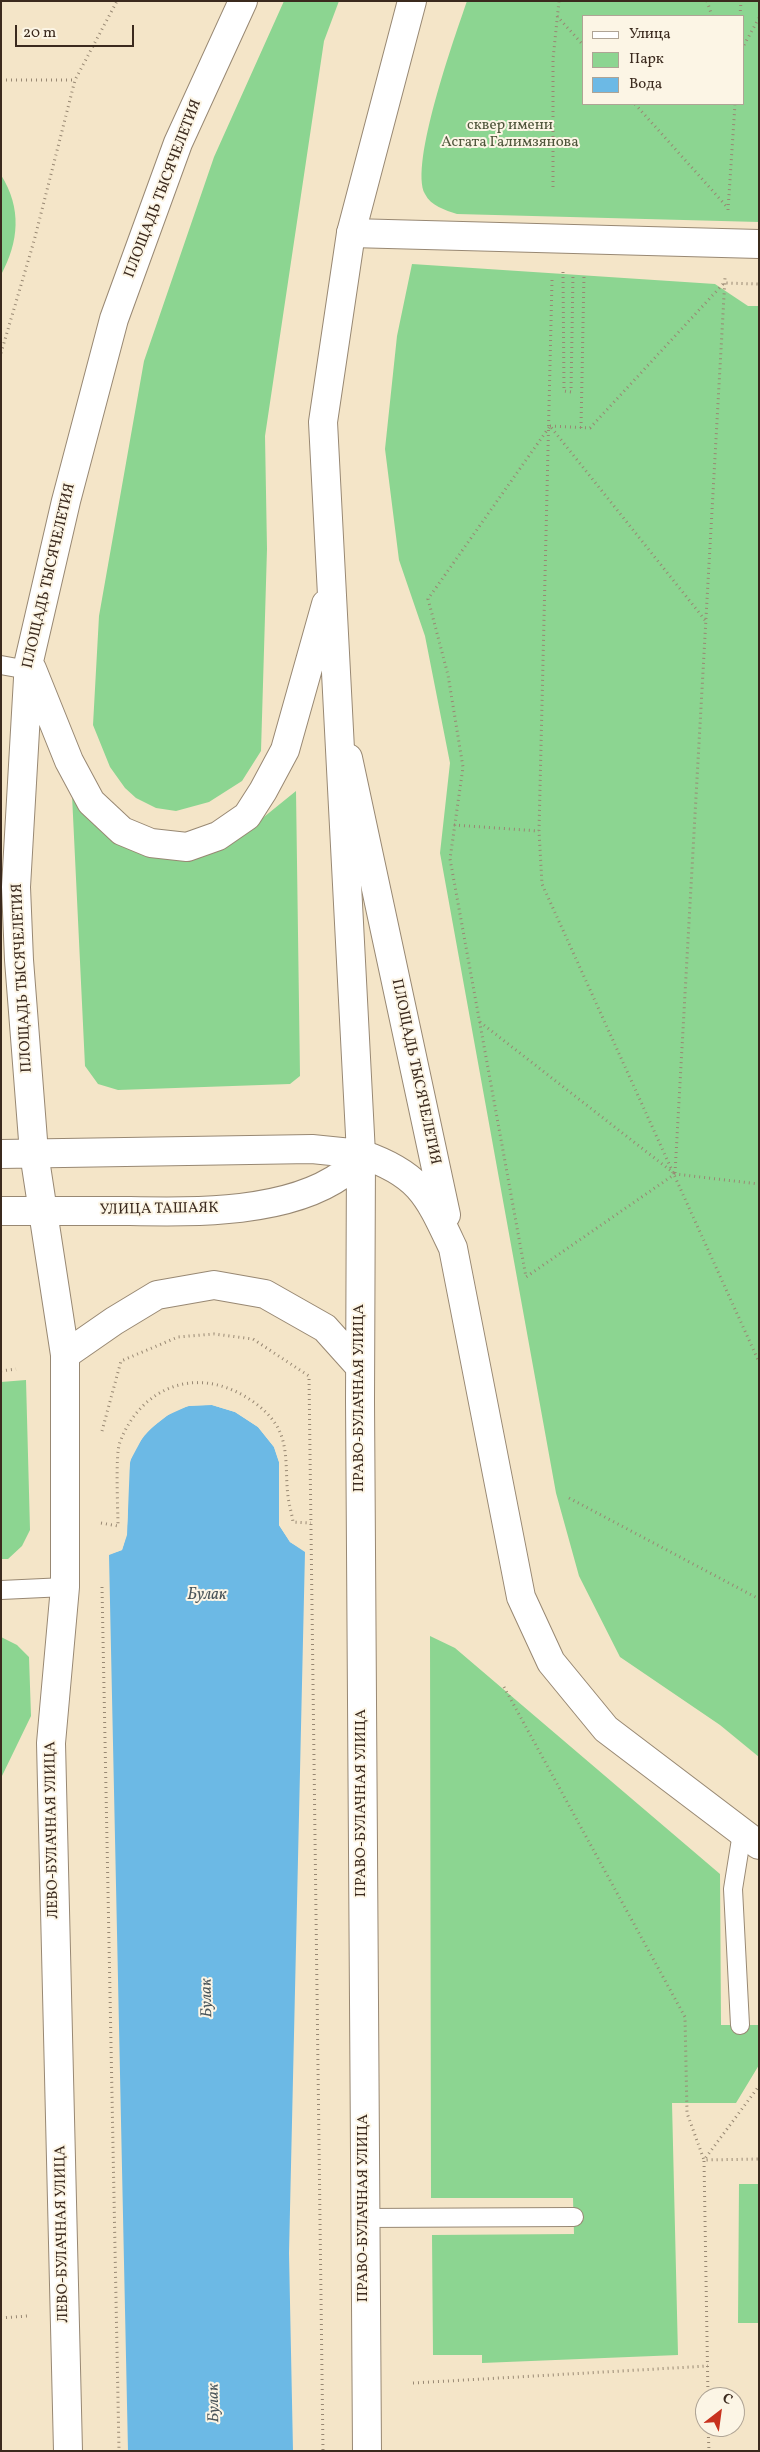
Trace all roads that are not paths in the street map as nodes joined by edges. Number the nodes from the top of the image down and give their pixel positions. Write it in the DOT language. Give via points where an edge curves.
graph roads {
  1 [pos="243,1"];
  2 [pos="412,1"];
  3 [pos="350,233"];
  4 [pos="759,244"];
  5 [pos="332,584"];
  6 [pos="1,665"];
  7 [pos="29,666"];
  8 [pos="340,719"];
  9 [pos="34,1153"];
  10 [pos="1,1154"];
  11 [pos="361,1154"];
  12 [pos="42,1210"];
  13 [pos="1,1211"];
  14 [pos="453,1248"];
  15 [pos="65,1355"];
  16 [pos="360,1367"];
  17 [pos="65,1587"];
  18 [pos="1,1590"];
  19 [pos="750,1839"];
  20 [pos="740,2025"];
  21 [pos="574,2217"];
  22 [pos="364,2218"];
  23 [pos="68,2451"];
  24 [pos="366,2451"];
  1 -- 7 [label="main road, ПЛОЩАДЬ ТЫСЯЧЕЛЕТИЯ" via="178,143 114,319 66,501"];
  2 -- 3 [label="main road, ПЛОЩАДЬ ТЫСЯЧЕЛЕТИЯ"];
  3 -- 4 [label="main road"];
  3 -- 5 [label="main road, ПЛОЩАДЬ ТЫСЯЧЕЛЕТИЯ" via="324,422"];
  5 -- 7 [label="main road" via="285,750 263,791 247,816 218,836 186,847 151,843 122,831 91,802 69,761"];
  5 -- 8 [label="main road, ПЛОЩАДЬ ТЫСЯЧЕЛЕТИЯ"];
  6 -- 7 [label="lane"];
  7 -- 9 [label="main road, ПЛОЩАДЬ ТЫСЯЧЕЛЕТИЯ" via="16,887"];
  8 -- 11 [label="main road, ПЛОЩАДЬ ТЫСЯЧЕЛЕТИЯ"];
  8 -- 14 [label="main road, ПЛОЩАДЬ ТЫСЯЧЕЛЕТИЯ"];
  9 -- 10 [label="main road"];
  9 -- 11 [label="main road" via="312,1149"];
  9 -- 12 [label="main road, ПЛОЩАДЬ ТЫСЯЧЕЛЕТИЯ"];
  11 -- 12 [label="main road, УЛИЦА ТАШАЯК" via="344,1173 322,1186 254,1206 206,1212"];
  11 -- 14 [label="main road" via="410,1178 431,1201"];
  11 -- 16 [label="main road, ПРАВО-БУЛАЧНАЯ УЛИЦА"];
  12 -- 13 [label="main road, УЛИЦА ТАШАЯК"];
  12 -- 15 [label="main road, ЛЕВО-БУЛАЧНАЯ УЛИЦА"];
  14 -- 19 [label="main road" via="521,1597 551,1662 606,1729"];
  15 -- 16 [label="main road" via="157,1295 214,1285 265,1294 325,1328"];
  15 -- 17 [label="main road, ЛЕВО-БУЛАЧНАЯ УЛИЦА"];
  16 -- 22 [label="main road, ПРАВО-БУЛАЧНАЯ УЛИЦА"];
  17 -- 18 [label="lane"];
  17 -- 23 [label="main road, ЛЕВО-БУЛАЧНАЯ УЛИЦА" via="50,1742"];
  19 -- 20 [label="lane" via="733,1889"];
  21 -- 22 [label="lane"];
  22 -- 24 [label="main road, ПРАВО-БУЛАЧНАЯ УЛИЦА"];
}
